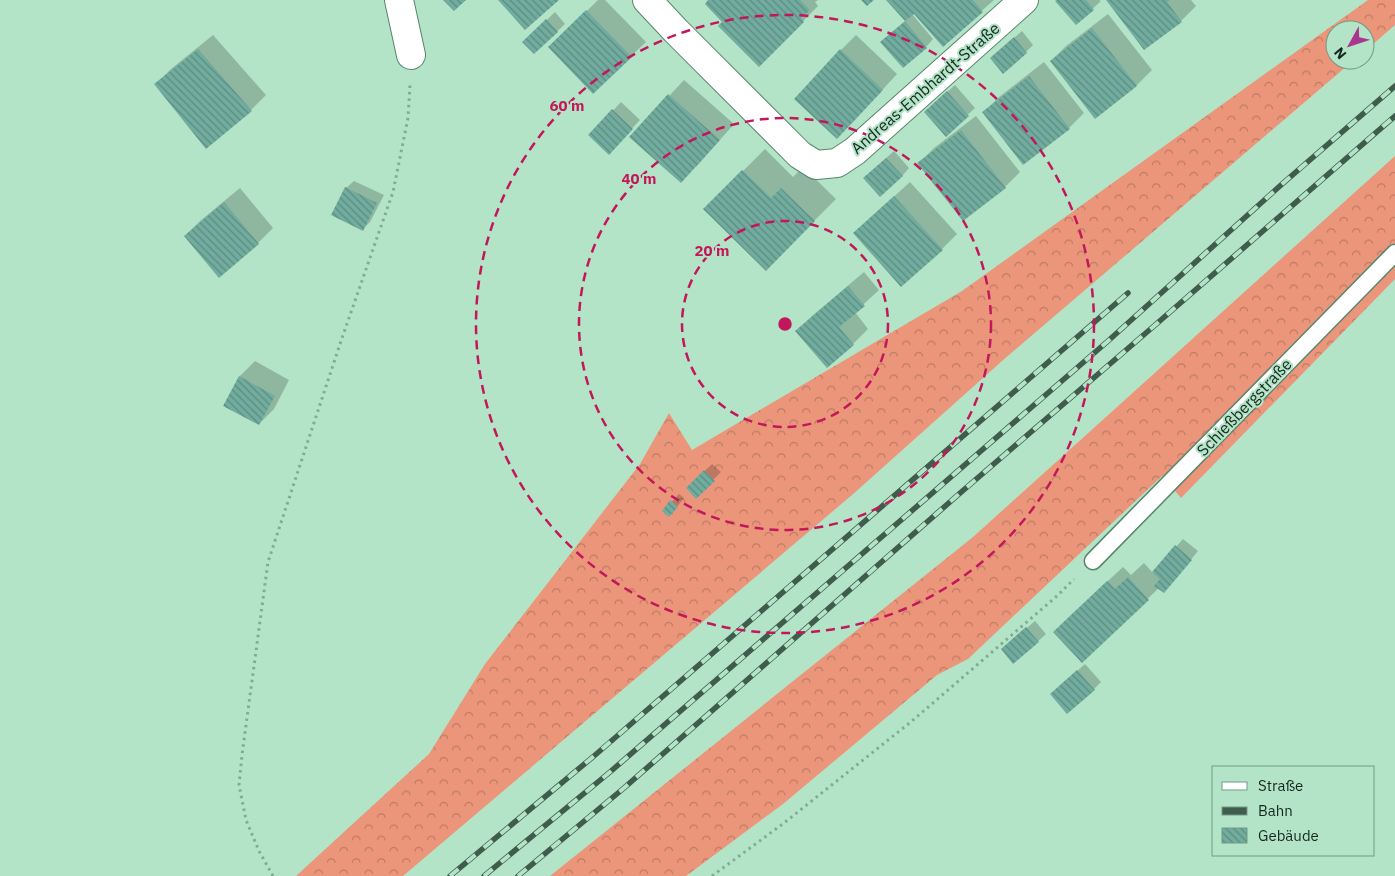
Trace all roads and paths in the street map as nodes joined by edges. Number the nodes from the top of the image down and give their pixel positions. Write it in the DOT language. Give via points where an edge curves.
graph roads {
  1 [pos="400,0"];
  2 [pos="647,0"];
  3 [pos="1024,0"];
  4 [pos="411,55"];
  5 [pos="1395,253"];
  6 [pos="1093,562"];
  7 [pos="273,876"];
  8 [pos="712,876"];
  1 -- 4 [label="street"];
  2 -- 3 [label="street, Andreas-Embhardt-Straße" via="800,155 816,165 837,163 856,151"];
  4 -- 7 [label="path" via="408,118 393,192 268,562 239,786 246,820 258,851"];
  5 -- 6 [label="lane, Schießbergstraße"];
  6 -- 8 [label="path" via="912,721"];
}
